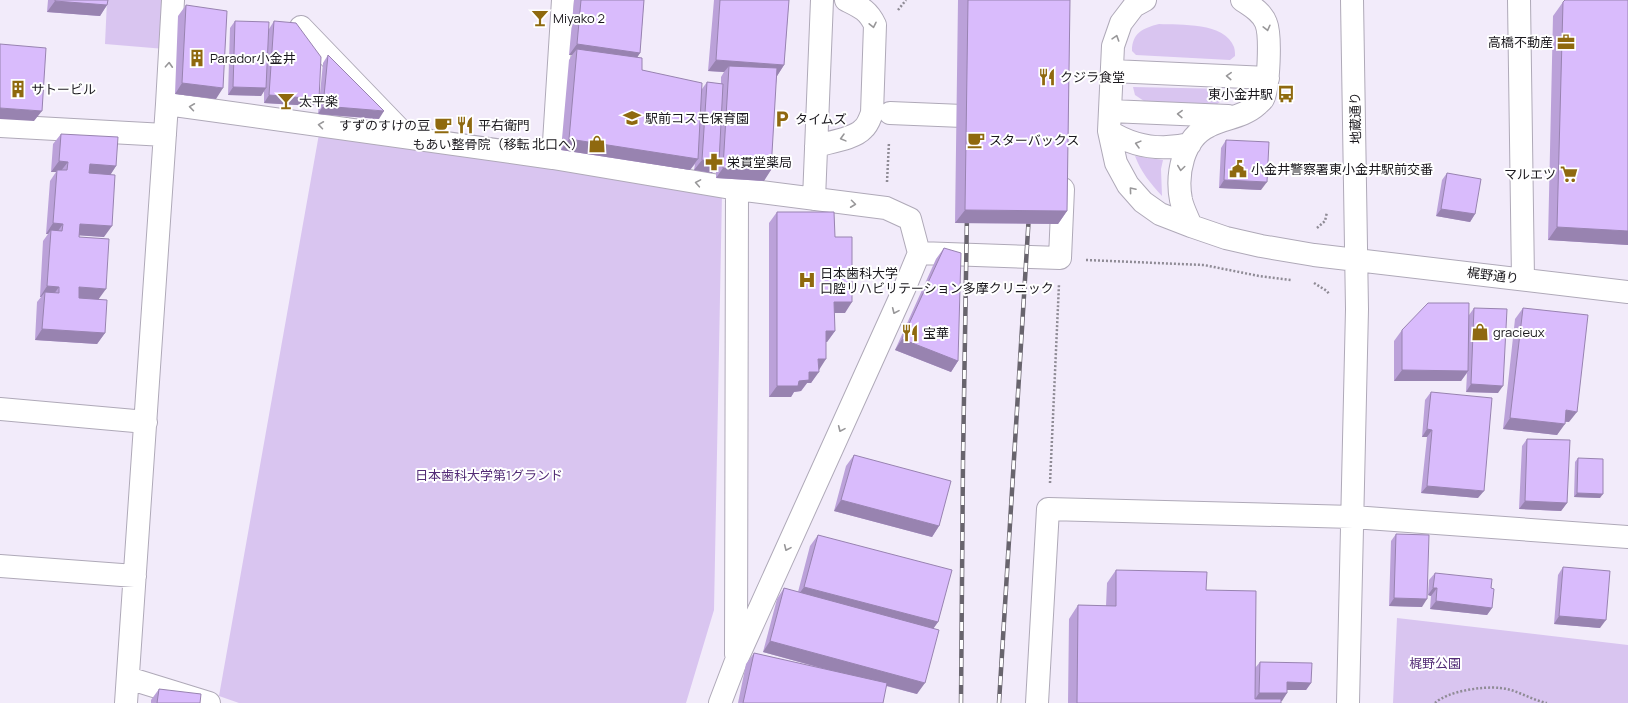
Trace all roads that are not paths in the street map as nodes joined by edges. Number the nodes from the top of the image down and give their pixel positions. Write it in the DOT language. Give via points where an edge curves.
graph roads {
  1 [pos="172,0"];
  2 [pos="563,0"];
  3 [pos="822,0"];
  4 [pos="846,0"];
  5 [pos="1145,0"];
  6 [pos="1242,0"];
  7 [pos="1352,0"];
  8 [pos="1519,0"];
  9 [pos="301,27"];
  10 [pos="1112,71"];
  11 [pos="1268,78"];
  12 [pos="167,104"];
  13 [pos="890,114"];
  14 [pos="1233,117"];
  15 [pos="1010,119"];
  16 [pos="1109,121"];
  17 [pos="0,126"];
  18 [pos="165,135"];
  19 [pos="407,137"];
  20 [pos="1190,144"];
  21 [pos="816,146"];
  22 [pos="553,158"];
  23 [pos="1064,167"];
  24 [pos="737,189"];
  25 [pos="814,199"];
  26 [pos="1191,226"];
  27 [pos="918,253"];
  28 [pos="1357,260"];
  29 [pos="1524,279"];
  30 [pos="1628,292"];
  31 [pos="0,409"];
  32 [pos="146,422"];
  33 [pos="1352,517"];
  34 [pos="1628,537"];
  35 [pos="0,566"];
  36 [pos="135,576"];
  37 [pos="736,661"];
  38 [pos="128,678"];
  39 [pos="126,703"];
  40 [pos="209,703"];
  41 [pos="720,703"];
  42 [pos="1037,703"];
  43 [pos="1348,703"];
  12 -- 1 [label="street, one-way"];
  2 -- 22 [label="street"];
  3 -- 21 [label="street"];
  4 -- 21 [label="street, one-way" via="870,15 874,25 872,112 864,129 856,135"];
  10 -- 5 [label="street, 梶野通り, one-way" via="1113,46 1121,23 1134,6"];
  6 -- 11 [label="street, one-way" via="1255,8 1266,23 1269,38"];
  7 -- 28 [label="street, 地蔵通り"];
  8 -- 29 [label="street"];
  9 -- 19 [label="street"];
  11 -- 10 [label="street, one-way"];
  10 -- 16 [label="street, 梶野通り"];
  11 -- 14 [label="street" via="1263,99 1244,114"];
  12 -- 18 [label="street"];
  19 -- 12 [label="street, one-way"];
  13 -- 15 [label="street"];
  14 -- 16 [label="street, one-way"];
  14 -- 20 [label="street" via="1207,126 1191,140"];
  20 -- 16 [label="street, one-way" via="1175,148 1156,148 1122,139"];
  26 -- 16 [label="street, 梶野通り, one-way" via="1160,214 1143,202 1128,185 1116,163"];
  17 -- 18 [label="street"];
  18 -- 32 [label="street"];
  19 -- 22 [label="street"];
  20 -- 26 [label="street, one-way" via="1182,160 1179,181 1181,202"];
  21 -- 25 [label="street"];
  24 -- 22 [label="street, one-way"];
  23 -- 27 [label="street" via="1060,258"];
  24 -- 25 [label="street"];
  24 -- 37 [label="street"];
  25 -- 27 [label="street, one-way" via="886,208 910,219"];
  26 -- 28 [label="street, 梶野通り" via="1261,246"];
  27 -- 37 [label="street, one-way" via="902,294"];
  28 -- 29 [label="street, 梶野通り"];
  28 -- 33 [label="street, 地蔵通り"];
  29 -- 30 [label="street, 梶野通り"];
  31 -- 32 [label="street"];
  32 -- 36 [label="street"];
  33 -- 34 [label="street"];
  33 -- 42 [label="street" via="1048,509"];
  33 -- 43 [label="street, 地蔵通り"];
  35 -- 36 [label="street"];
  36 -- 38 [label="street"];
  37 -- 41 [label="street"];
  38 -- 39 [label="street"];
  38 -- 40 [label="street"];
}
